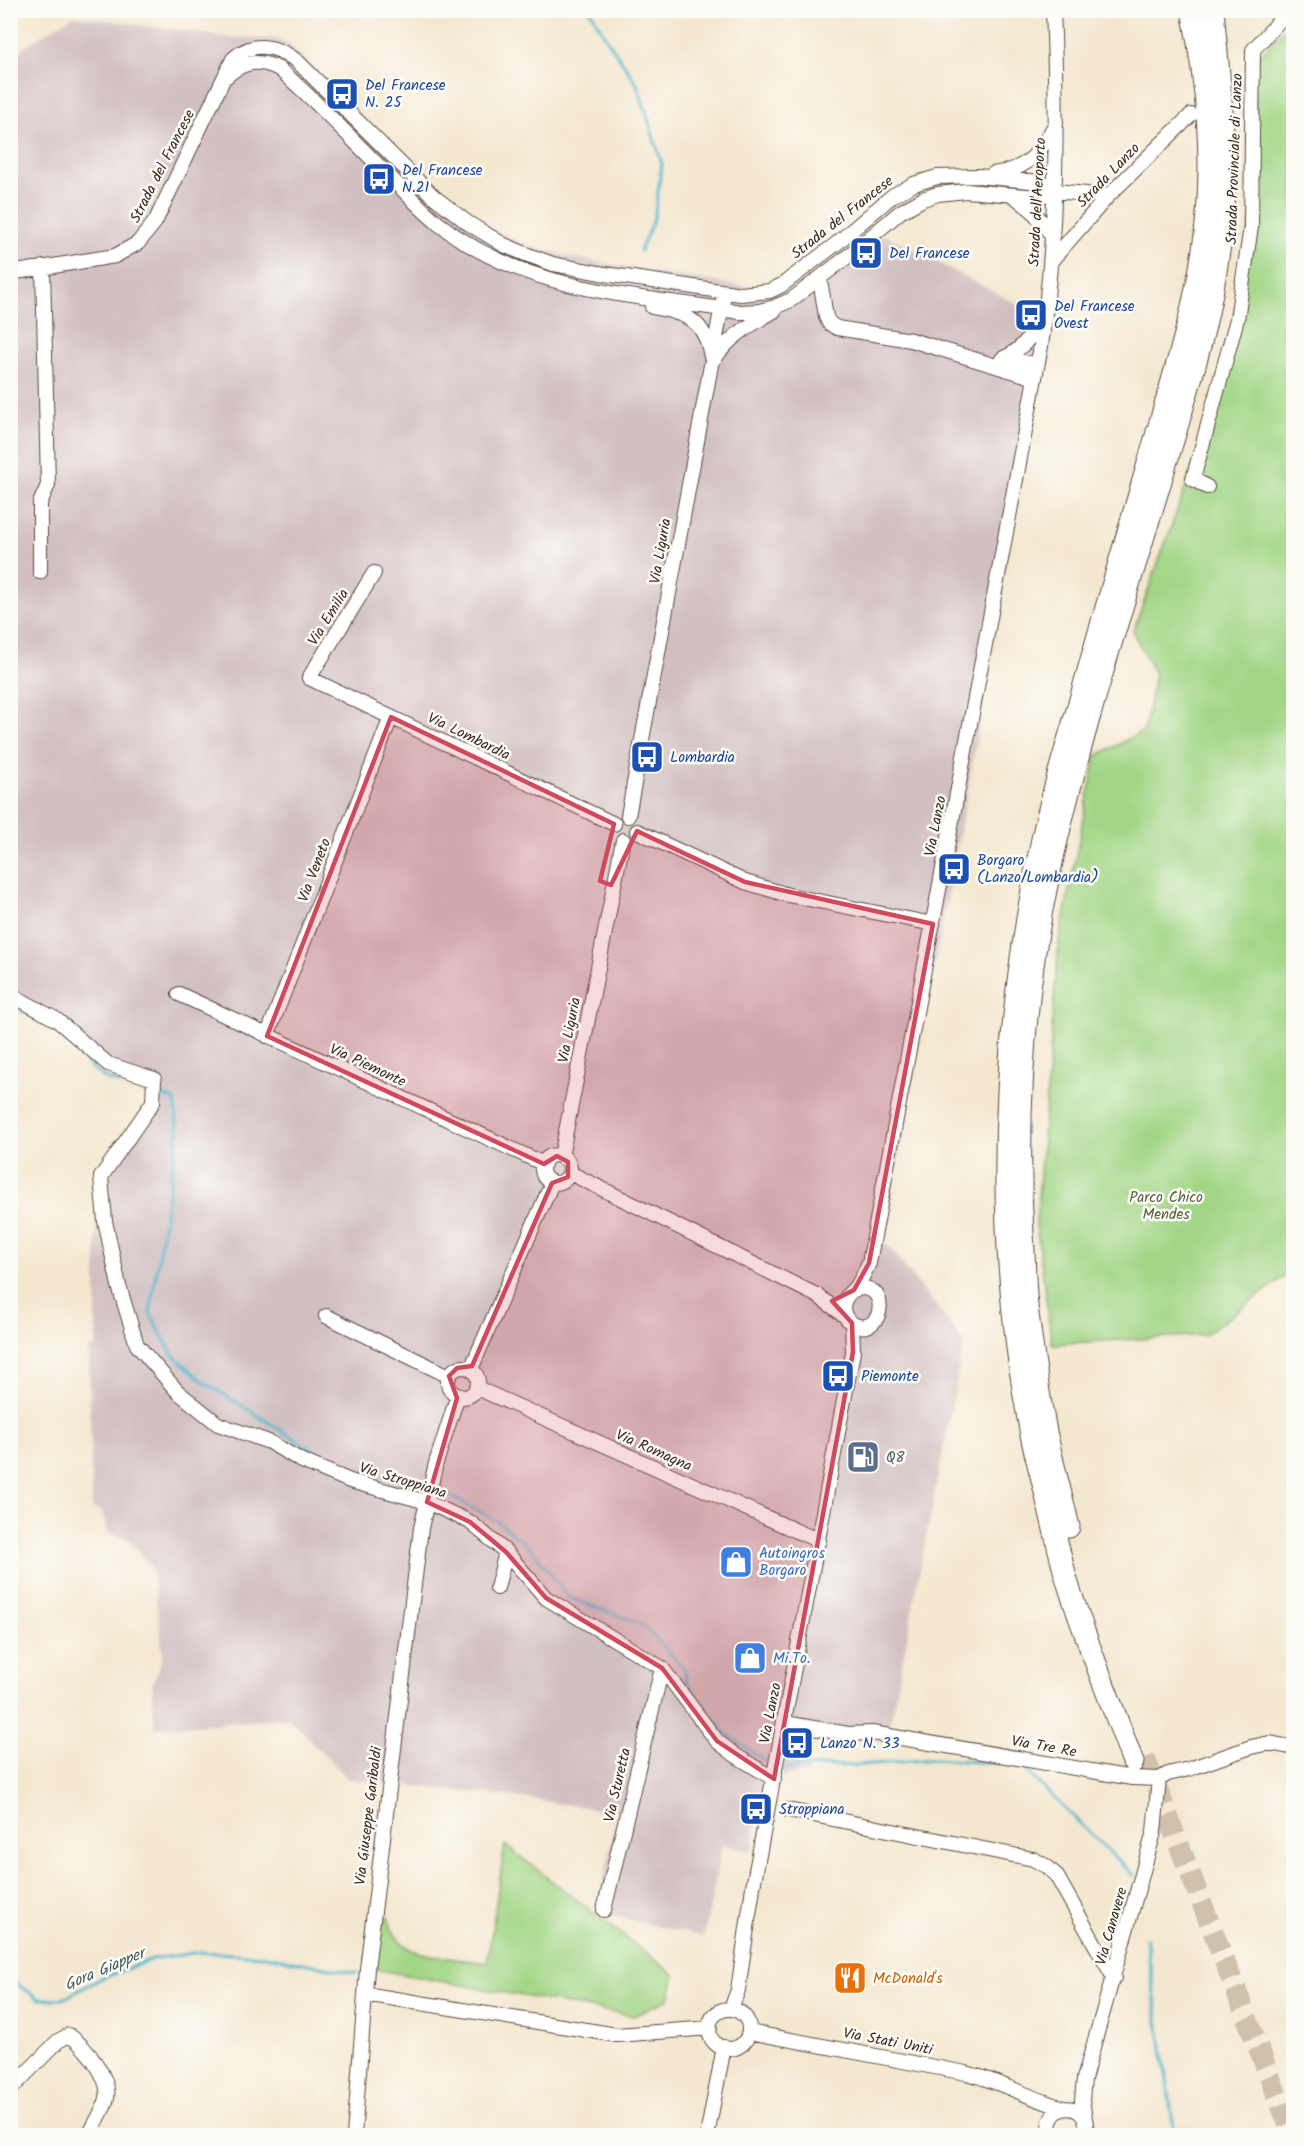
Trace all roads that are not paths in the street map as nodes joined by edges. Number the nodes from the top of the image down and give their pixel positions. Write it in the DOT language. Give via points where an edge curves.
graph roads {
  1 [pos="1053,10"];
  2 [pos="1183,10"];
  3 [pos="1192,10"];
  4 [pos="1208,10"];
  5 [pos="1213,10"];
  6 [pos="1289,10"];
  7 [pos="1209,54"];
  8 [pos="225,77"];
  9 [pos="343,107"];
  10 [pos="1191,115"];
  11 [pos="331,119"];
  12 [pos="1057,122"];
  13 [pos="977,176"];
  14 [pos="1055,191"];
  15 [pos="1012,195"];
  16 [pos="1108,196"];
  17 [pos="458,216"];
  18 [pos="447,230"];
  19 [pos="1053,237"];
  20 [pos="533,257"];
  21 [pos="1051,261"];
  22 [pos="43,267"];
  23 [pos="10,273"];
  24 [pos="527,273"];
  25 [pos="820,279"];
  26 [pos="609,292"];
  27 [pos="724,292"];
  28 [pos="791,300"];
  29 [pos="722,309"];
  30 [pos="1046,312"];
  31 [pos="1002,359"];
  32 [pos="712,362"];
  33 [pos="982,362"];
  34 [pos="1036,371"];
  35 [pos="1032,394"];
  36 [pos="1207,487"];
  37 [pos="40,572"];
  38 [pos="374,573"];
  39 [pos="309,678"];
  40 [pos="391,717"];
  41 [pos="628,816"];
  42 [pos="614,824"];
  43 [pos="637,831"];
  44 [pos="623,840"];
  45 [pos="933,924"];
  46 [pos="179,994"];
  47 [pos="16,997"];
  48 [pos="267,1036"];
  49 [pos="561,1156"];
  50 [pos="544,1164"];
  51 [pos="570,1173"];
  52 [pos="552,1183"];
  53 [pos="869,1263"];
  54 [pos="851,1293"];
  55 [pos="875,1294"];
  56 [pos="818,1296"];
  57 [pos="326,1316"];
  58 [pos="849,1319"];
  59 [pos="867,1325"];
  60 [pos="854,1352"];
  61 [pos="471,1369"];
  62 [pos="449,1376"];
  63 [pos="477,1388"];
  64 [pos="458,1395"];
  65 [pos="427,1502"];
  66 [pos="819,1541"];
  67 [pos="506,1552"];
  68 [pos="497,1588"];
  69 [pos="662,1668"];
  70 [pos="785,1723"];
  71 [pos="1293,1748"];
  72 [pos="1139,1760"];
  73 [pos="774,1779"];
  74 [pos="1159,1779"];
  75 [pos="788,1810"];
  76 [pos="604,1910"];
  77 [pos="1114,1978"];
  78 [pos="365,1989"];
  79 [pos="731,2009"];
  80 [pos="710,2028"];
  81 [pos="749,2032"];
  82 [pos="723,2048"];
  83 [pos="1084,2079"];
  84 [pos="10,2090"];
  85 [pos="1020,2091"];
  86 [pos="1066,2108"];
  87 [pos="1086,2129"];
  88 [pos="1050,2132"];
  89 [pos="89,2136"];
  90 [pos="354,2136"];
  91 [pos="707,2136"];
  1 -- 12 [label="street, Strada dell'Aeroporto"];
  2 -- 7 [label="highway"];
  3 -- 7 [label="highway"];
  4 -- 7 [label="highway"];
  5 -- 7 [label="highway"];
  6 -- 36 [label="street, Strada Provinciale di Lanzo" via="1253,50 1251,227 1237,319 1193,479"];
  7 -- 72 [label="highway" via="1222,101 1224,165 1215,275 1175,432 1079,753 1048,883 1023,1068 1019,1160 1028,1317 1046,1433 1081,1575"];
  8 -- 9 [label="street, Strada del Francese" via="239,53 269,46 297,61"];
  8 -- 11 [label="street" via="247,63 270,65 285,74"];
  8 -- 22 [label="street, Strada del Francese" via="145,236 115,256"];
  9 -- 11 [label="street"];
  9 -- 17 [label="street, Strada del Francese"];
  10 -- 16 [label="street, Strada Lanzo"];
  11 -- 18 [label="street"];
  12 -- 13 [label="street" via="1036,156 1023,166"];
  12 -- 14 [label="street, Strada dell'Aeroporto"];
  13 -- 14 [label="street, Strada del Francese" via="1040,182"];
  13 -- 27 [label="street, Strada del Francese" via="937,177 914,184 892,196 782,285 756,293"];
  14 -- 15 [label="street" via="1039,197"];
  14 -- 16 [label="street"];
  14 -- 19 [label="street, Strada dell'Aeroporto"];
  15 -- 19 [label="street" via="1033,211"];
  15 -- 25 [label="street" via="951,192 923,199 900,212"];
  16 -- 21 [label="street, Strada Lanzo"];
  17 -- 18 [label="street"];
  17 -- 20 [label="street, Strada del Francese" via="504,245"];
  18 -- 24 [label="street" via="496,261"];
  19 -- 21 [label="street, Strada dell'Aeroporto"];
  20 -- 24 [label="street"];
  20 -- 27 [label="street, Strada del Francese" via="605,274"];
  21 -- 30 [label="street, Strada dell'Aeroporto"];
  22 -- 23 [label="street, Strada del Francese"];
  22 -- 37 [label="street" via="48,484 40,504"];
  24 -- 26 [label="street"];
  25 -- 28 [label="street"];
  25 -- 33 [label="street" via="826,317 837,328 911,340"];
  26 -- 29 [label="street"];
  26 -- 32 [label="street" via="635,304 691,318 705,336"];
  27 -- 29 [label="street, Via Liguria"];
  28 -- 29 [label="street" via="759,311"];
  28 -- 32 [label="street" via="739,332"];
  29 -- 32 [label="street, Via Liguria"];
  30 -- 31 [label="street" via="1023,344"];
  30 -- 34 [label="street, Strada dell'Aeroporto"];
  31 -- 33 [label="street"];
  31 -- 34 [label="street"];
  32 -- 41 [label="street, Via Liguria"];
  33 -- 34 [label="street"];
  34 -- 35 [label="street, Strada dell'Aeroporto"];
  35 -- 45 [label="street, Via Lanzo"];
  38 -- 39 [label="street, Via Emilia"];
  39 -- 40 [label="street, Via Lombardia"];
  40 -- 42 [label="street, Via Lombardia"];
  40 -- 48 [label="street, Via Veneto"];
  41 -- 42 [label="street" via="618,818"];
  41 -- 43 [label="street" via="635,821"];
  42 -- 44 [label="street" via="614,832"];
  43 -- 44 [label="street" via="633,838"];
  43 -- 45 [label="street" via="745,882 788,895"];
  44 -- 49 [label="street, Via Liguria"];
  45 -- 53 [label="street, Via Lanzo"];
  46 -- 48 [label="street, Via Piemonte"];
  47 -- 65 [label="street, Via Stroppiana" via="57,1020 108,1064 154,1079 153,1102 101,1177 105,1221 136,1346 178,1392 218,1424 269,1442 350,1481"];
  48 -- 50 [label="street, Via Piemonte"];
  49 -- 50 [label="street" via="549,1158"];
  49 -- 51 [label="street" via="568,1162"];
  50 -- 52 [label="street" via="543,1174"];
  51 -- 52 [label="street" via="565,1180"];
  51 -- 56 [label="street"];
  52 -- 61 [label="street"];
  53 -- 54 [label="street, Via Lanzo"];
  53 -- 55 [label="street, Via Lanzo"];
  54 -- 55 [label="street" via="865,1289"];
  54 -- 56 [label="street" via="831,1298"];
  54 -- 58 [label="street" via="843,1305"];
  55 -- 59 [label="street" via="881,1309"];
  56 -- 58 [label="street"];
  57 -- 62 [label="street"];
  58 -- 59 [label="street"];
  58 -- 60 [label="street, Via Lanzo"];
  59 -- 60 [label="street, Via Lanzo"];
  60 -- 66 [label="street, Via Lanzo"];
  61 -- 62 [label="street" via="457,1368"];
  61 -- 63 [label="street" via="478,1379"];
  62 -- 64 [label="street" via="449,1386"];
  63 -- 64 [label="street" via="467,1396"];
  63 -- 66 [label="street, Via Romagna"];
  64 -- 65 [label="street"];
  65 -- 67 [label="street, Via Stroppiana" via="470,1522"];
  65 -- 78 [label="street, Via Giuseppe Garibaldi" via="400,1690"];
  66 -- 70 [label="street, Via Lanzo"];
  67 -- 68 [label="street"];
  67 -- 69 [label="street, Via Stroppiana" via="546,1598"];
  69 -- 73 [label="street, Via Stroppiana" via="717,1741"];
  69 -- 76 [label="street, Via Sturetta"];
  70 -- 73 [label="street, Via Lanzo"];
  70 -- 74 [label="street, Via Tre Re" via="848,1734 872,1733 1132,1778"];
  71 -- 74 [label="street, Via Tre Re" via="1270,1743 1251,1747"];
  73 -- 79 [label="street, Via Lanzo" via="738,1990"];
  74 -- 77 [label="street, Via Canavere" via="1154,1832"];
  75 -- 77 [label="street" via="1033,1859 1056,1875"];
  77 -- 83 [label="street, Via Canavere"];
  78 -- 80 [label="street" via="617,2035"];
  78 -- 90 [label="street, Via Giuseppe Garibaldi"];
  79 -- 80 [label="street" via="716,2014"];
  79 -- 81 [label="street" via="745,2017"];
  80 -- 82 [label="street" via="712,2038"];
  81 -- 82 [label="street" via="740,2045"];
  81 -- 85 [label="street, Via Stati Uniti" via="966,2073"];
  82 -- 91 [label="street"];
  83 -- 86 [label="street, Via Canavere"];
  83 -- 87 [label="street, Via Canavere"];
  84 -- 89 [label="street" via="57,2041 69,2035 81,2043 102,2073 108,2091"];
  85 -- 86 [label="street, Via Stati Uniti"];
  85 -- 88 [label="street, Via Stati Uniti" via="1038,2107"];
  86 -- 87 [label="street, Via Stati Uniti" via="1076,2110"];
  86 -- 88 [label="street, Via Canavere" via="1055,2113 1049,2122"];
}
